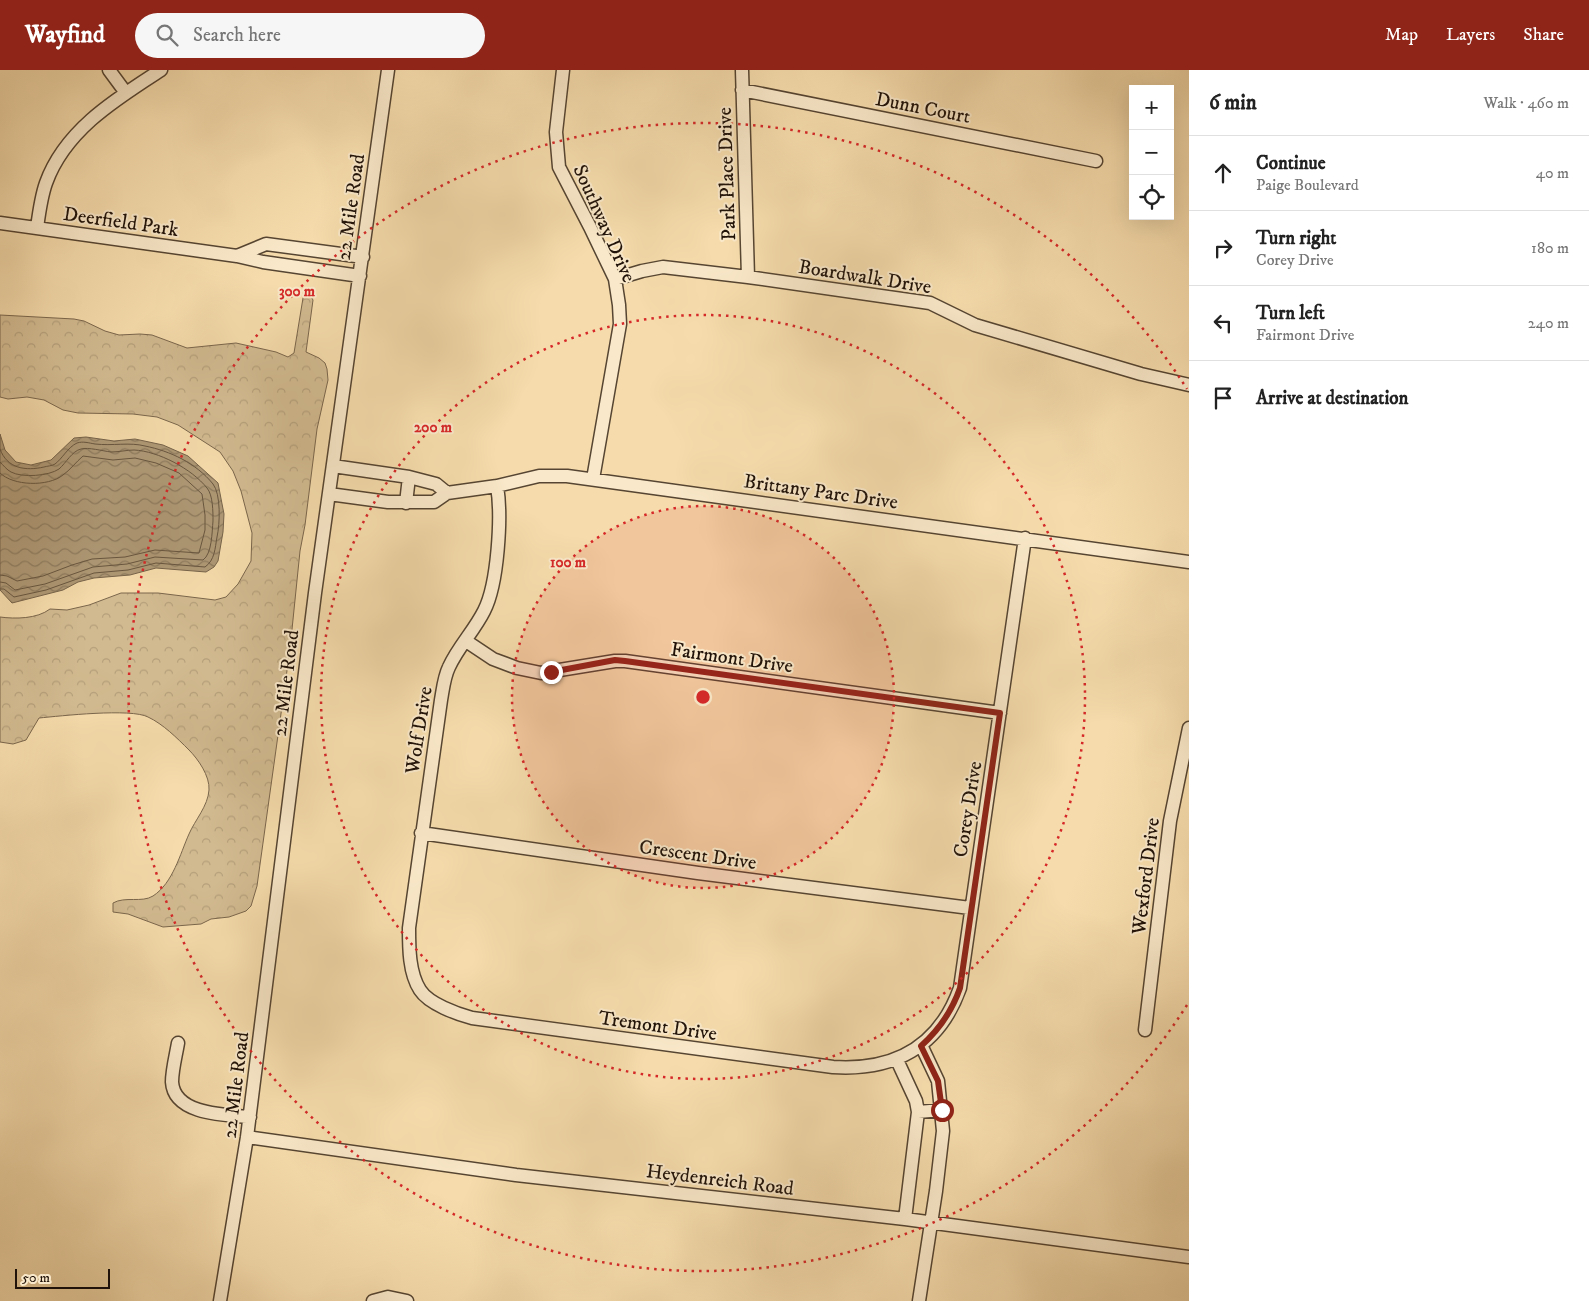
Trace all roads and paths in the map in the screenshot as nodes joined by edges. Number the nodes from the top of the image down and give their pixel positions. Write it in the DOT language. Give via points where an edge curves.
graph roads {
  1 [pos="109,70"];
  2 [pos="161,70"];
  3 [pos="388,70"];
  4 [pos="563,70"];
  5 [pos="742,70"];
  6 [pos="742,90"];
  7 [pos="126,93"];
  8 [pos="1096,160"];
  9 [pos="0,223"];
  10 [pos="37,228"];
  11 [pos="237,256"];
  12 [pos="363,257"];
  13 [pos="360,276"];
  14 [pos="748,277"];
  15 [pos="615,279"];
  16 [pos="1189,385"];
  17 [pos="333,466"];
  18 [pos="409,478"];
  19 [pos="593,479"];
  20 [pos="497,486"];
  21 [pos="447,493"];
  22 [pos="329,494"];
  23 [pos="406,503"];
  24 [pos="1025,538"];
  25 [pos="1189,562"];
  26 [pos="466,641"];
  27 [pos="1000,713"];
  28 [pos="1189,728"];
  29 [pos="422,833"];
  30 [pos="970,908"];
  31 [pos="420,991"];
  32 [pos="1145,1030"];
  33 [pos="178,1043"];
  34 [pos="921,1046"];
  35 [pos="897,1060"];
  36 [pos="942,1110"];
  37 [pos="918,1112"];
  38 [pos="250,1117"];
  39 [pos="247,1137"];
  40 [pos="904,1219"];
  41 [pos="931,1223"];
  42 [pos="1189,1257"];
  43 [pos="220,1301"];
  44 [pos="373,1301"];
  45 [pos="407,1301"];
  46 [pos="919,1301"];
  1 -- 7 [label="street"];
  2 -- 7 [label="street"];
  3 -- 12 [label="street, 22 Mile Road"];
  4 -- 15 [label="street, Southway Drive" via="556,132 559,167"];
  5 -- 6 [label="street, Park Place Drive"];
  6 -- 8 [label="street, Dunn Court"];
  6 -- 14 [label="street, Park Place Drive"];
  7 -- 10 [label="street" via="82,128 60,156 46,184"];
  9 -- 10 [label="street, Deerfield Park"];
  10 -- 11 [label="street, Deerfield Park"];
  11 -- 12 [label="street" via="266,244"];
  11 -- 13 [label="street, Deerfield Park"];
  12 -- 13 [label="street, 22 Mile Road"];
  13 -- 17 [label="street, 22 Mile Road"];
  14 -- 15 [label="street, Boardwalk Drive" via="663,267"];
  14 -- 16 [label="street, Boardwalk Drive" via="930,303 975,325"];
  15 -- 19 [label="street, Southway Drive" via="620,324"];
  17 -- 18 [label="street"];
  17 -- 22 [label="street, 22 Mile Road"];
  18 -- 21 [label="street" via="436,484"];
  18 -- 23 [label="street"];
  19 -- 20 [label="street, Brittany Parc Drive" via="539,476"];
  19 -- 24 [label="street, Brittany Parc Drive"];
  20 -- 21 [label="street, Brittany Parc Drive"];
  20 -- 26 [label="street, Wolf Drive" via="500,517 493,587 485,610"];
  21 -- 23 [label="street, Brittany Parc Drive" via="434,502"];
  22 -- 23 [label="street, Brittany Parc Drive"];
  22 -- 38 [label="street, 22 Mile Road"];
  24 -- 25 [label="street, Brittany Parc Drive"];
  24 -- 27 [label="street, Corey Drive"];
  26 -- 27 [label="street, Fairmont Drive" via="493,659 541,673 615,660"];
  26 -- 29 [label="street, Wolf Drive" via="454,656 445,680"];
  27 -- 30 [label="street, Corey Drive"];
  28 -- 32 [label="street, Wexford Drive" via="1170,821"];
  29 -- 30 [label="street, Crescent Drive"];
  29 -- 31 [label="street, Wolf Drive" via="409,928 411,960"];
  30 -- 34 [label="street, Corey Drive" via="960,988 940,1027"];
  31 -- 35 [label="street, Tremont Drive" via="430,1000 461,1015 500,1023 854,1069"];
  33 -- 38 [label="street" via="172,1083 178,1097 193,1109"];
  34 -- 35 [label="street, Corey Drive"];
  34 -- 36 [label="street" via="938,1081"];
  35 -- 37 [label="street"];
  36 -- 37 [label="street"];
  36 -- 41 [label="street" via="942,1140"];
  37 -- 40 [label="street"];
  38 -- 39 [label="street, 22 Mile Road"];
  39 -- 40 [label="street, Heydenreich Road" via="516,1175"];
  39 -- 43 [label="street, 22 Mile Road"];
  40 -- 41 [label="street, Heydenreich Road"];
  41 -- 42 [label="street, Heydenreich Road"];
  41 -- 46 [label="street"];
  44 -- 45 [label="street" via="388,1297"];
}
